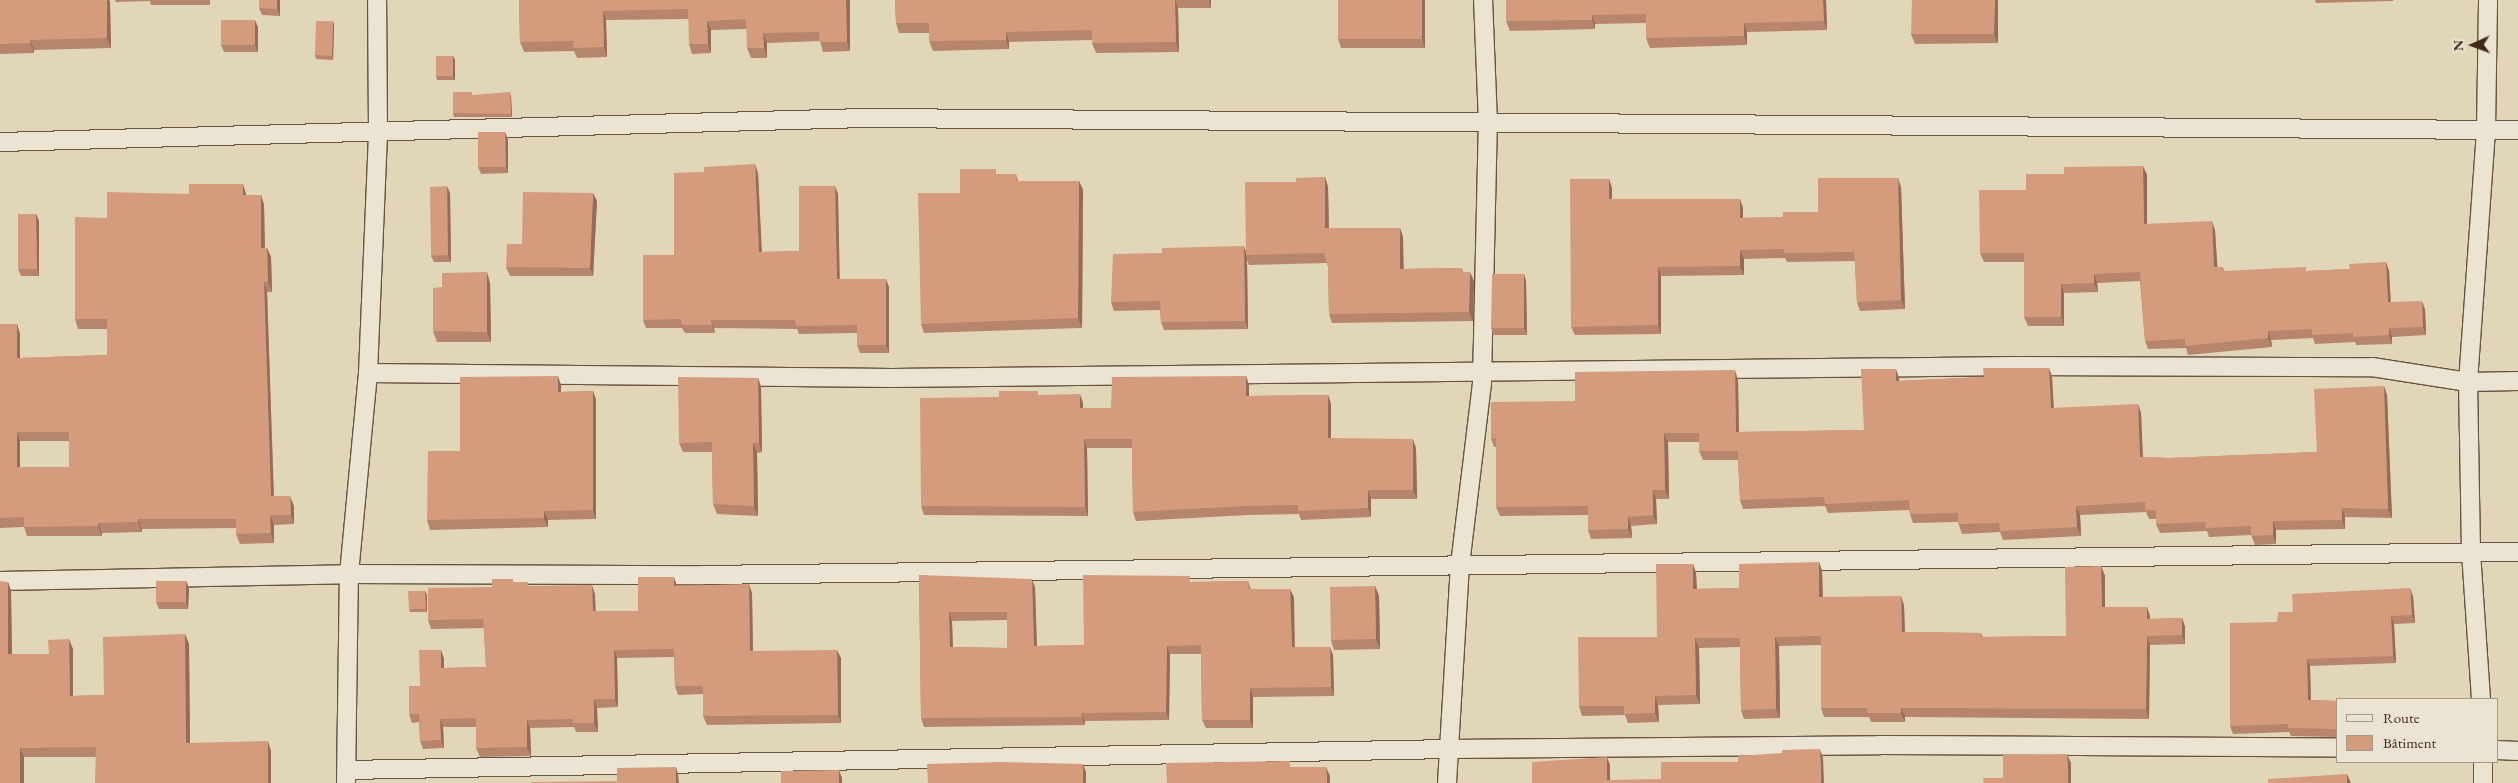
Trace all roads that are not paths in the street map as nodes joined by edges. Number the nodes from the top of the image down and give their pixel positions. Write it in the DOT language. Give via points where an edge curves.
graph roads {
  1 [pos="377,0"];
  2 [pos="1483,0"];
  3 [pos="2488,0"];
  4 [pos="1488,123"];
  5 [pos="2486,130"];
  6 [pos="2518,130"];
  7 [pos="378,132"];
  8 [pos="0,142"];
  9 [pos="368,373"];
  10 [pos="1482,373"];
  11 [pos="2468,382"];
  12 [pos="2518,382"];
  13 [pos="2471,552"];
  14 [pos="2518,552"];
  15 [pos="1460,565"];
  16 [pos="349,574"];
  17 [pos="0,581"];
  18 [pos="2480,698"];
  19 [pos="2336,747"];
  20 [pos="1448,749"];
  21 [pos="2498,750"];
  22 [pos="2518,751"];
  23 [pos="2483,763"];
  24 [pos="346,776"];
  25 [pos="1447,783"];
  26 [pos="2482,783"];
  1 -- 7 [label="street"];
  2 -- 4 [label="street"];
  3 -- 5 [label="street"];
  4 -- 5 [label="street"];
  4 -- 7 [label="street" via="867,118"];
  4 -- 10 [label="street"];
  5 -- 6 [label="street"];
  5 -- 11 [label="street"];
  7 -- 8 [label="street"];
  7 -- 9 [label="street"];
  9 -- 10 [label="street" via="881,378"];
  9 -- 16 [label="street"];
  10 -- 11 [label="street" via="2015,366 2362,367"];
  10 -- 15 [label="street"];
  11 -- 12 [label="street"];
  11 -- 13 [label="street"];
  13 -- 14 [label="street"];
  13 -- 15 [label="street"];
  13 -- 18 [label="street"];
  15 -- 16 [label="street" via="703,575"];
  15 -- 20 [label="street"];
  16 -- 17 [label="street"];
  16 -- 24 [label="street"];
  19 -- 20 [label="street" via="1870,745"];
  20 -- 24 [label="street"];
  20 -- 25 [label="street"];
  21 -- 22 [label="street"];
  23 -- 26 [label="street"];
}
